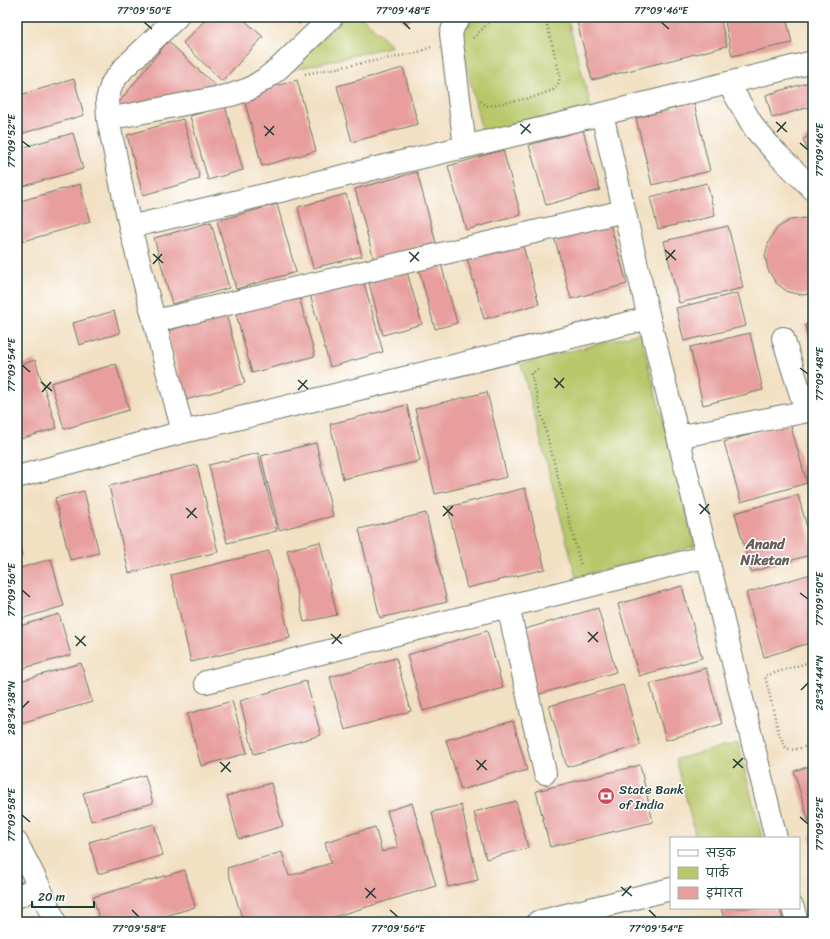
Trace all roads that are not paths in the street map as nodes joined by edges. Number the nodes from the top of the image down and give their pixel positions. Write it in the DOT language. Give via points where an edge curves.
graph roads {
  1 [pos="177,17"];
  2 [pos="332,17"];
  3 [pos="460,17"];
  4 [pos="813,62"];
  5 [pos="728,83"];
  6 [pos="602,114"];
  7 [pos="108,119"];
  8 [pos="465,147"];
  9 [pos="813,189"];
  10 [pos="624,211"];
  11 [pos="130,227"];
  12 [pos="649,318"];
  13 [pos="155,321"];
  14 [pos="784,338"];
  15 [pos="810,410"];
  16 [pos="183,432"];
  17 [pos="678,437"];
  18 [pos="17,477"];
  19 [pos="708,556"];
  20 [pos="508,606"];
  21 [pos="206,682"];
  22 [pos="545,773"];
  23 [pos="776,837"];
  24 [pos="17,843"];
  25 [pos="39,886"];
  26 [pos="670,889"];
  27 [pos="17,897"];
  28 [pos="793,909"];
  29 [pos="55,922"];
  30 [pos="538,922"];
  31 [pos="797,922"];
  1 -- 7 [label="street" via="112,83 107,100"];
  2 -- 7 [label="street" via="279,68 249,89 231,95"];
  3 -- 8 [label="street" via="451,34"];
  4 -- 5 [label="street"];
  5 -- 6 [label="street"];
  5 -- 9 [label="street" via="755,129"];
  6 -- 8 [label="street"];
  6 -- 10 [label="street"];
  7 -- 11 [label="street"];
  8 -- 11 [label="street"];
  10 -- 12 [label="street"];
  10 -- 13 [label="street"];
  11 -- 13 [label="street"];
  12 -- 16 [label="street"];
  12 -- 17 [label="street"];
  13 -- 16 [label="street"];
  14 -- 15 [label="street"];
  15 -- 17 [label="street"];
  16 -- 18 [label="street"];
  17 -- 19 [label="street"];
  19 -- 20 [label="street"];
  19 -- 23 [label="street"];
  20 -- 21 [label="street"];
  20 -- 22 [label="street"];
  24 -- 25 [label="street"];
  25 -- 27 [label="street"];
  25 -- 29 [label="street"];
  26 -- 30 [label="street"];
  28 -- 31 [label="street"];
}
